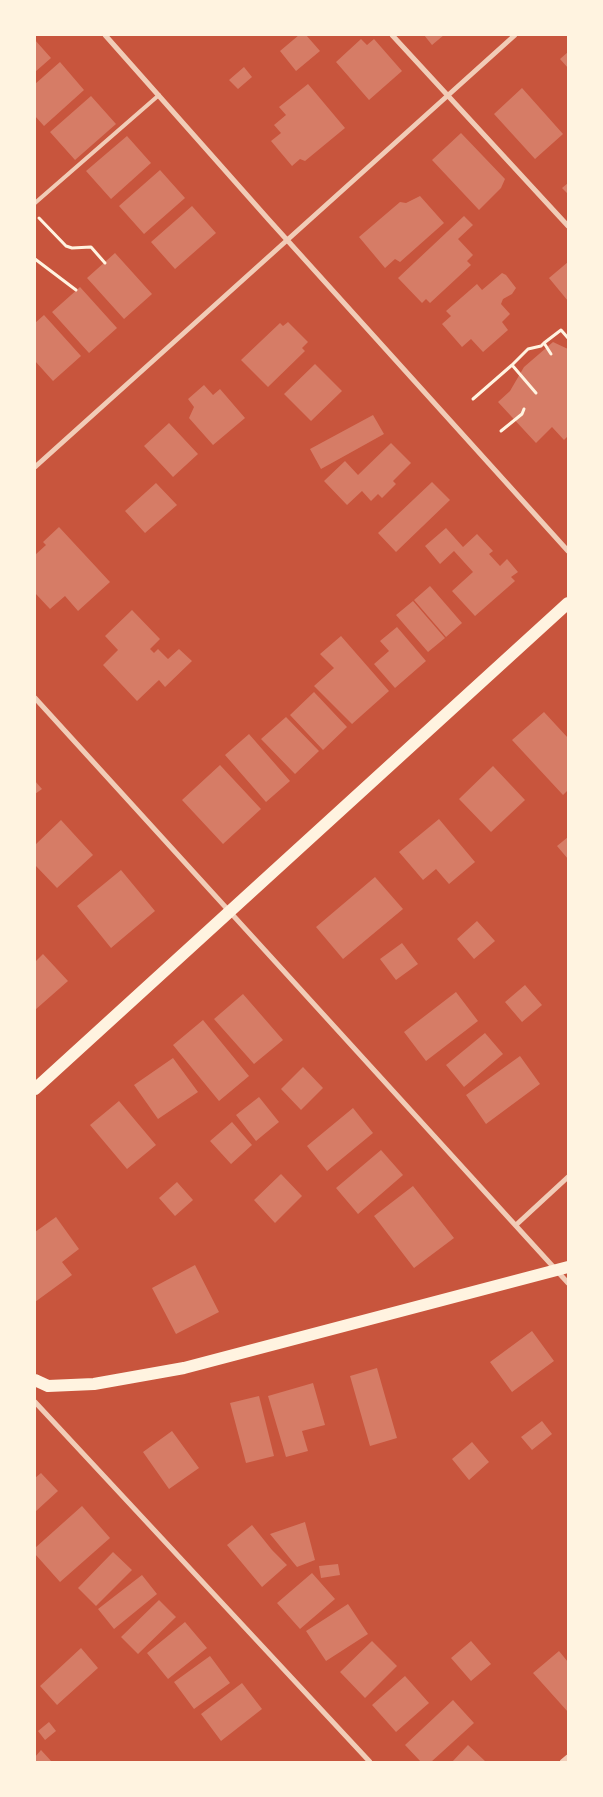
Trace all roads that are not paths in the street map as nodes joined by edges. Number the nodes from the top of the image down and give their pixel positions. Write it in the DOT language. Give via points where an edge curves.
graph roads {
  1 [pos="105,35"];
  2 [pos="392,35"];
  3 [pos="515,35"];
  4 [pos="159,95"];
  5 [pos="448,95"];
  6 [pos="35,203"];
  7 [pos="568,226"];
  8 [pos="288,240"];
  9 [pos="35,467"];
  10 [pos="568,551"];
  11 [pos="568,603"];
  12 [pos="35,698"];
  13 [pos="230,912"];
  14 [pos="35,1089"];
  15 [pos="568,1177"];
  16 [pos="516,1225"];
  17 [pos="562,1269"];
  18 [pos="568,1283"];
  19 [pos="35,1380"];
  20 [pos="35,1402"];
  21 [pos="568,1757"];
  22 [pos="370,1762"];
  23 [pos="562,1762"];
  1 -- 4 [label="street"];
  2 -- 5 [label="street"];
  3 -- 5 [label="street"];
  4 -- 6 [label="lane"];
  4 -- 8 [label="street"];
  5 -- 7 [label="street"];
  5 -- 8 [label="street"];
  8 -- 9 [label="street"];
  8 -- 10 [label="street"];
  11 -- 13 [label="main road"];
  12 -- 13 [label="street"];
  13 -- 14 [label="main road"];
  13 -- 16 [label="street"];
  15 -- 16 [label="street"];
  16 -- 17 [label="street"];
  17 -- 18 [label="street"];
  17 -- 19 [label="main road" via="184,1368 94,1384 48,1386"];
  20 -- 22 [label="street"];
  21 -- 23 [label="street"];
}
